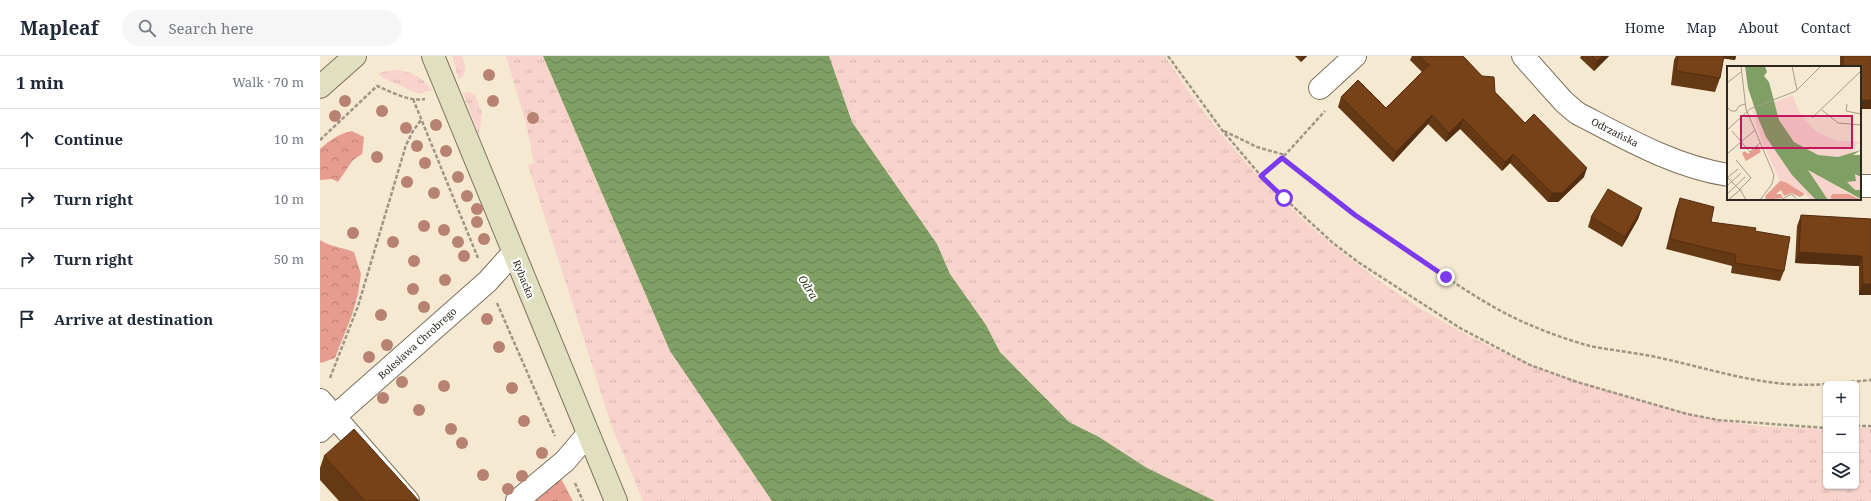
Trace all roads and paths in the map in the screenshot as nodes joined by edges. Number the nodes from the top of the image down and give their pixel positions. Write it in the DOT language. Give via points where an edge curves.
graph roads {
  1 [pos="354,56"];
  2 [pos="433,56"];
  3 [pos="1168,56"];
  4 [pos="1355,56"];
  5 [pos="1523,56"];
  6 [pos="320,87"];
  7 [pos="1320,88"];
  8 [pos="430,98"];
  9 [pos="1326,110"];
  10 [pos="422,120"];
  11 [pos="1222,130"];
  12 [pos="320,140"];
  13 [pos="1285,155"];
  14 [pos="1282,158"];
  15 [pos="1727,175"];
  16 [pos="1261,176"];
  17 [pos="514,253"];
  18 [pos="1871,380"];
  19 [pos="1859,381"];
  20 [pos="1823,384"];
  21 [pos="325,414"];
  22 [pos="1859,426"];
  23 [pos="1871,426"];
  24 [pos="1823,428"];
  25 [pos="588,434"];
  26 [pos="408,501"];
  27 [pos="517,501"];
  28 [pos="616,501"];
  1 -- 6 [label="street"];
  2 -- 17 [label="street, Rybacka"];
  3 -- 11 [label="path"];
  4 -- 7 [label="street"];
  5 -- 15 [label="street, Odrzańska" via="1577,113 1675,161 1712,173"];
  8 -- 12 [label="path" via="413,99 377,86"];
  9 -- 13 [label="path"];
  10 -- 21 [label="path" via="406,145 358,306 330,379"];
  11 -- 13 [label="path" via="1257,147"];
  11 -- 16 [label="path"];
  13 -- 14 [label="path"];
  14 -- 16 [label="path"];
  14 -- 20 [label="path" via="1355,215 1440,273 1491,306 1530,325 1589,345 1664,359 1713,372 1759,381 1808,386"];
  16 -- 24 [label="path" via="1333,243 1358,262 1460,328 1530,364 1577,382 1686,414 1718,420"];
  17 -- 21 [label="street, Bolesława Chrobrego" via="488,280"];
  17 -- 25 [label="street, Rybacka"];
  18 -- 19 [label="path"];
  21 -- 26 [label="street"];
  22 -- 23 [label="path"];
  25 -- 27 [label="street" via="566,460"];
  25 -- 28 [label="street, Rybacka"];
}
